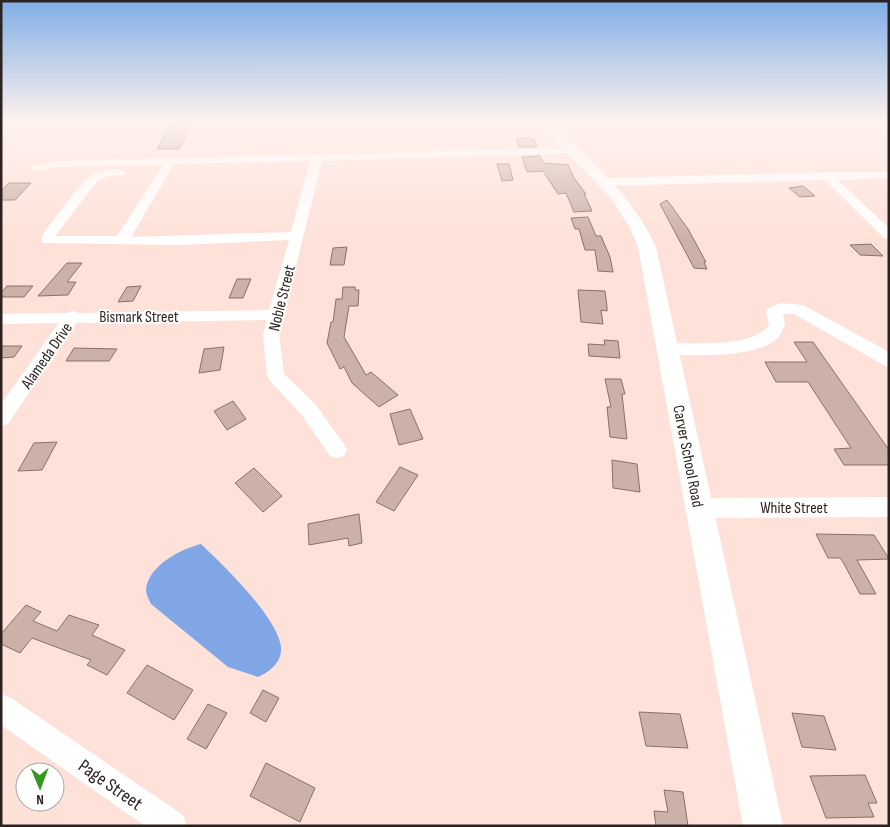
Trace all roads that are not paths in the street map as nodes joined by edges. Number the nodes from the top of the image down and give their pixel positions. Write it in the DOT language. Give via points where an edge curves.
graph roads {
  1 [pos="257,162"];
  2 [pos="316,162"];
  3 [pos="584,162"];
  4 [pos="167,167"];
  5 [pos="37,168"];
  6 [pos="826,175"];
  7 [pos="889,175"];
  8 [pos="605,182"];
  9 [pos="889,235"];
  10 [pos="297,236"];
  11 [pos="122,240"];
  12 [pos="276,314"];
  13 [pos="73,316"];
  14 [pos="1,319"];
  15 [pos="668,349"];
  16 [pos="889,362"];
  17 [pos="1,419"];
  18 [pos="337,450"];
  19 [pos="699,508"];
  20 [pos="886,511"];
  21 [pos="1,708"];
  22 [pos="172,826"];
  23 [pos="763,826"];
  1 -- 4 [label="street" via="255,168 250,169"];
  2 -- 10 [label="street, Noble Street"];
  3 -- 8 [label="main road, Carver School Road"];
  4 -- 5 [label="street" via="56,164"];
  4 -- 11 [label="street"];
  4 -- 11 [label="street" via="107,173 94,178 48,235 48,240"];
  6 -- 7 [label="street"];
  6 -- 8 [label="street"];
  6 -- 9 [label="street"];
  8 -- 15 [label="main road, Carver School Road" via="625,203 647,247"];
  10 -- 11 [label="street"];
  10 -- 12 [label="street, Noble Street"];
  12 -- 13 [label="street, Bismark Street"];
  12 -- 18 [label="street, Noble Street" via="271,334 276,376 308,409"];
  13 -- 14 [label="street, Bismark Street"];
  13 -- 17 [label="street, Alameda Drive"];
  15 -- 16 [label="street" via="712,349 760,342 773,332 777,324 774,312 781,308 797,309"];
  15 -- 19 [label="main road, Carver School Road"];
  19 -- 20 [label="street, White Street"];
  19 -- 23 [label="main road, Carver School Road"];
  21 -- 22 [label="street, Page Street"];
}
